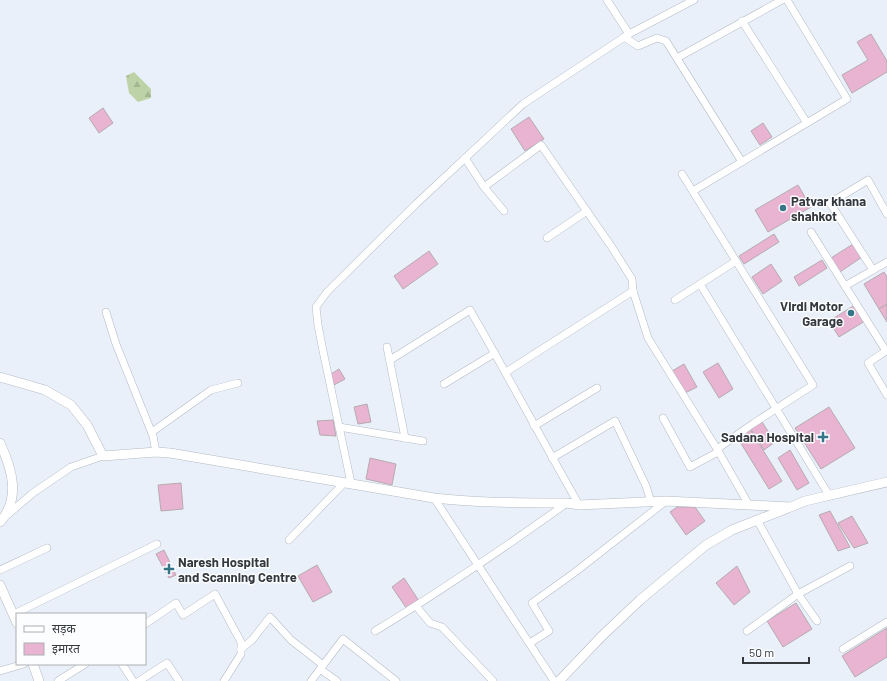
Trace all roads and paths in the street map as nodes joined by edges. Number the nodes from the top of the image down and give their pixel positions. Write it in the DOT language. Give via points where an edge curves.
graph roads {
  1 [pos="607,0"];
  2 [pos="694,0"];
  3 [pos="782,0"];
  4 [pos="787,0"];
  5 [pos="742,21"];
  6 [pos="626,35"];
  7 [pos="677,58"];
  8 [pos="807,123"];
  9 [pos="465,158"];
  10 [pos="742,162"];
  11 [pos="682,174"];
  12 [pos="484,187"];
  13 [pos="693,191"];
  14 [pos="504,211"];
  15 [pos="587,211"];
  16 [pos="886,211"];
  17 [pos="811,232"];
  18 [pos="547,238"];
  19 [pos="736,261"];
  20 [pos="887,262"];
  21 [pos="873,270"];
  22 [pos="700,284"];
  23 [pos="845,286"];
  24 [pos="633,292"];
  25 [pos="675,300"];
  26 [pos="106,312"];
  27 [pos="387,347"];
  28 [pos="887,350"];
  29 [pos="495,353"];
  30 [pos="390,360"];
  31 [pos="506,372"];
  32 [pos="0,377"];
  33 [pos="238,384"];
  34 [pos="444,384"];
  35 [pos="597,388"];
  36 [pos="887,395"];
  37 [pos="776,409"];
  38 [pos="663,418"];
  39 [pos="534,426"];
  40 [pos="339,427"];
  41 [pos="152,432"];
  42 [pos="405,438"];
  43 [pos="423,440"];
  44 [pos="0,443"];
  45 [pos="718,450"];
  46 [pos="156,452"];
  47 [pos="103,456"];
  48 [pos="552,458"];
  49 [pos="887,482"];
  50 [pos="348,483"];
  51 [pos="829,495"];
  52 [pos="434,498"];
  53 [pos="666,501"];
  54 [pos="651,502"];
  55 [pos="568,503"];
  56 [pos="579,505"];
  57 [pos="749,505"];
  58 [pos="791,507"];
  59 [pos="2,520"];
  60 [pos="757,520"];
  61 [pos="289,540"];
  62 [pos="157,544"];
  63 [pos="47,548"];
  64 [pos="479,565"];
  65 [pos="850,566"];
  66 [pos="0,570"];
  67 [pos="0,585"];
  68 [pos="798,594"];
  69 [pos="416,606"];
  70 [pos="26,613"];
  71 [pos="15,619"];
  72 [pos="817,622"];
  73 [pos="887,622"];
  74 [pos="146,623"];
  75 [pos="374,631"];
  76 [pos="747,631"];
  77 [pos="530,643"];
  78 [pos="241,649"];
  79 [pos="843,649"];
  80 [pos="21,665"];
  81 [pos="33,665"];
  82 [pos="83,665"];
  83 [pos="123,665"];
  84 [pos="322,667"];
  85 [pos="0,671"];
  86 [pos="39,681"];
  87 [pos="58,681"];
  88 [pos="133,681"];
  89 [pos="139,681"];
  90 [pos="179,681"];
  91 [pos="224,681"];
  92 [pos="311,681"];
  93 [pos="337,681"];
  94 [pos="396,681"];
  95 [pos="493,681"];
  96 [pos="554,681"];
  97 [pos="559,681"];
  1 -- 6 [label="street"];
  2 -- 6 [label="street"];
  3 -- 5 [label="street"];
  4 -- 8 [label="street" via="847,99"];
  5 -- 7 [label="street"];
  5 -- 8 [label="street"];
  6 -- 7 [label="street" via="638,46 657,38 666,40"];
  6 -- 9 [label="street" via="523,104"];
  7 -- 10 [label="street"];
  8 -- 10 [label="street"];
  9 -- 12 [label="street"];
  9 -- 40 [label="street" via="327,292 316,307"];
  10 -- 13 [label="street"];
  11 -- 13 [label="street"];
  12 -- 14 [label="street"];
  12 -- 15 [label="street" via="541,145"];
  13 -- 19 [label="street"];
  15 -- 18 [label="street"];
  15 -- 24 [label="street" via="632,279"];
  16 -- 21 [label="street" via="868,180 830,203"];
  17 -- 23 [label="street"];
  19 -- 22 [label="street"];
  19 -- 37 [label="street" via="813,385"];
  20 -- 21 [label="street"];
  21 -- 23 [label="street"];
  22 -- 25 [label="street"];
  22 -- 37 [label="street"];
  23 -- 28 [label="street"];
  24 -- 31 [label="street"];
  24 -- 45 [label="street" via="648,338"];
  26 -- 41 [label="street" via="116,344"];
  27 -- 30 [label="street"];
  28 -- 36 [label="street" via="868,363"];
  29 -- 30 [label="street" via="470,310"];
  29 -- 31 [label="street"];
  29 -- 34 [label="street"];
  30 -- 42 [label="street"];
  31 -- 39 [label="street"];
  32 -- 47 [label="street" via="45,390 71,405 87,425"];
  33 -- 41 [label="street" via="211,390"];
  35 -- 39 [label="street"];
  37 -- 45 [label="street"];
  37 -- 51 [label="street"];
  38 -- 45 [label="street" via="690,467"];
  39 -- 48 [label="street"];
  40 -- 42 [label="street"];
  40 -- 50 [label="street"];
  41 -- 46 [label="street"];
  42 -- 43 [label="street"];
  44 -- 59 [label="street" via="12,475 13,486 9,508"];
  45 -- 57 [label="street"];
  46 -- 47 [label="street"];
  46 -- 50 [label="street"];
  47 -- 59 [label="street" via="72,467 33,493"];
  48 -- 54 [label="street" via="615,421"];
  48 -- 56 [label="street"];
  49 -- 51 [label="street"];
  50 -- 52 [label="street"];
  50 -- 61 [label="street"];
  51 -- 58 [label="street"];
  52 -- 55 [label="street" via="498,504"];
  52 -- 64 [label="street"];
  53 -- 54 [label="street"];
  53 -- 57 [label="street"];
  53 -- 77 [label="street" via="532,603 549,631"];
  54 -- 56 [label="street"];
  55 -- 56 [label="street"];
  55 -- 64 [label="street"];
  57 -- 58 [label="street"];
  58 -- 60 [label="street"];
  60 -- 68 [label="street"];
  60 -- 97 [label="street" via="732,530 706,545 640,600"];
  62 -- 70 [label="street"];
  63 -- 66 [label="street"];
  64 -- 69 [label="street"];
  64 -- 77 [label="street"];
  65 -- 68 [label="street"];
  67 -- 71 [label="street"];
  68 -- 72 [label="street"];
  68 -- 76 [label="street"];
  69 -- 75 [label="street"];
  69 -- 95 [label="street" via="430,623 442,627"];
  73 -- 79 [label="street"];
  74 -- 78 [label="street" via="176,603 184,615 215,594 241,642"];
  77 -- 96 [label="street"];
  78 -- 84 [label="street" via="252,640 270,617 290,640"];
  78 -- 91 [label="street" via="241,654"];
  80 -- 85 [label="street"];
  81 -- 86 [label="street"];
  82 -- 87 [label="street"];
  83 -- 88 [label="street"];
  84 -- 92 [label="street"];
  84 -- 93 [label="street"];
  84 -- 94 [label="street" via="343,639"];
  89 -- 90 [label="street" via="167,663"];
}
